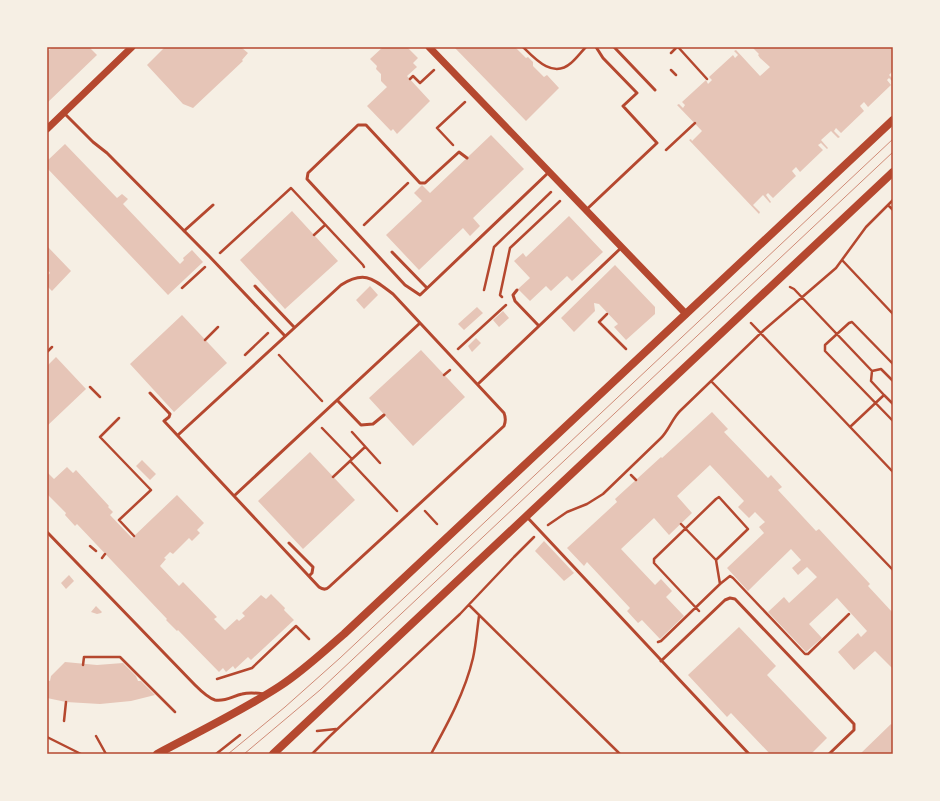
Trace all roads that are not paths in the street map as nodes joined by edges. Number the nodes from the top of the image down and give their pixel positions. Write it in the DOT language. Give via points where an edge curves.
graph roads {
  1 [pos="132,47"];
  2 [pos="429,47"];
  3 [pos="596,47"];
  4 [pos="614,47"];
  5 [pos="655,90"];
  6 [pos="64,113"];
  7 [pos="893,120"];
  8 [pos="47,129"];
  9 [pos="467,158"];
  10 [pos="549,172"];
  11 [pos="893,172"];
  12 [pos="213,205"];
  13 [pos="586,210"];
  14 [pos="184,232"];
  15 [pos="622,247"];
  16 [pos="392,252"];
  17 [pos="255,286"];
  18 [pos="427,288"];
  19 [pos="518,290"];
  20 [pos="686,314"];
  21 [pos="420,323"];
  22 [pos="539,326"];
  23 [pos="294,327"];
  24 [pos="284,336"];
  25 [pos="478,384"];
  26 [pos="150,392"];
  27 [pos="337,400"];
  28 [pos="384,415"];
  29 [pos="178,435"];
  30 [pos="234,496"];
  31 [pos="526,516"];
  32 [pos="47,532"];
  33 [pos="289,543"];
  34 [pos="309,576"];
  35 [pos="661,661"];
  36 [pos="266,694"];
  37 [pos="156,754"];
  38 [pos="273,754"];
  39 [pos="749,754"];
  40 [pos="829,754"];
  1 -- 6 [label="street"];
  2 -- 10 [label="street"];
  3 -- 13 [label="lane" via="603,58 637,93 623,106 657,143"];
  4 -- 5 [label="lane"];
  6 -- 8 [label="street"];
  6 -- 14 [label="lane"];
  7 -- 20 [label="main road"];
  9 -- 18 [label="lane" via="459,152 425,183 420,183 366,125 358,125 307,176 307,179 405,285 420,295"];
  10 -- 13 [label="street"];
  10 -- 18 [label="lane"];
  11 -- 31 [label="main road"];
  12 -- 14 [label="lane"];
  13 -- 15 [label="street"];
  14 -- 24 [label="lane"];
  15 -- 20 [label="street"];
  15 -- 22 [label="lane"];
  16 -- 18 [label="lane"];
  17 -- 23 [label="lane"];
  19 -- 22 [label="lane" via="513,296 515,301"];
  20 -- 36 [label="main road" via="344,634 299,672"];
  21 -- 23 [label="lane" via="393,294 375,280 364,277 341,285"];
  21 -- 25 [label="lane"];
  21 -- 27 [label="lane"];
  22 -- 25 [label="lane"];
  23 -- 24 [label="lane"];
  24 -- 29 [label="lane"];
  25 -- 34 [label="lane" via="504,413 504,426 327,589 322,589"];
  26 -- 29 [label="lane" via="170,414 164,421"];
  27 -- 28 [label="lane" via="361,425 373,424"];
  27 -- 30 [label="lane"];
  29 -- 30 [label="lane"];
  30 -- 34 [label="lane"];
  31 -- 35 [label="lane"];
  31 -- 38 [label="main road"];
  32 -- 36 [label="lane" via="209,697 220,700 251,692"];
  33 -- 34 [label="lane" via="313,568"];
  35 -- 39 [label="lane"];
  35 -- 40 [label="lane" via="725,600 736,599 854,724 854,730"];
  36 -- 37 [label="main road"];
}
